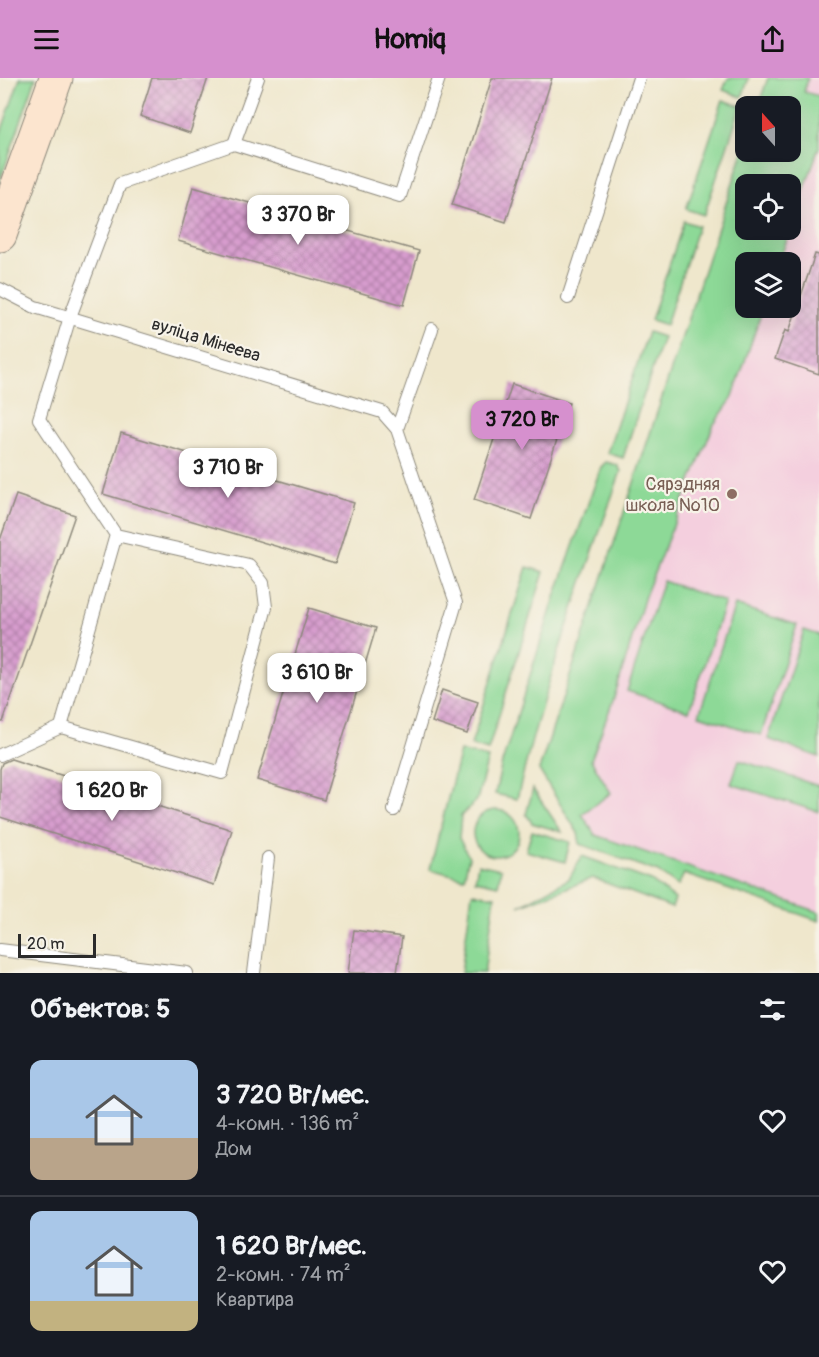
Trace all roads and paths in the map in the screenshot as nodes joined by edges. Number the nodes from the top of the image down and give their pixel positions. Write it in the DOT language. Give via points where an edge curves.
graph roads {
  1 [pos="56,78"];
  2 [pos="258,78"];
  3 [pos="439,78"];
  4 [pos="639,78"];
  5 [pos="234,144"];
  6 [pos="0,235"];
  7 [pos="0,289"];
  8 [pos="568,298"];
  9 [pos="70,317"];
  10 [pos="432,329"];
  11 [pos="397,429"];
  12 [pos="116,535"];
  13 [pos="61,727"];
  14 [pos="0,755"];
  15 [pos="394,810"];
  16 [pos="268,858"];
  17 [pos="0,950"];
  18 [pos="187,973"];
  19 [pos="254,973"];
  1 -- 6 [label="street"];
  2 -- 5 [label="lane"];
  3 -- 5 [label="lane" via="400,196"];
  4 -- 8 [label="lane"];
  5 -- 9 [label="lane" via="120,184"];
  7 -- 9 [label="lane, вуліца Мінеева" via="35,307"];
  9 -- 11 [label="lane, вуліца Мінеева" via="382,412"];
  9 -- 12 [label="lane" via="39,419"];
  10 -- 11 [label="lane"];
  11 -- 15 [label="lane" via="456,603"];
  12 -- 13 [label="lane"];
  12 -- 13 [label="lane" via="249,565 263,583 266,608 222,773"];
  13 -- 14 [label="lane"];
  16 -- 19 [label="lane"];
  17 -- 18 [label="lane"];
}
